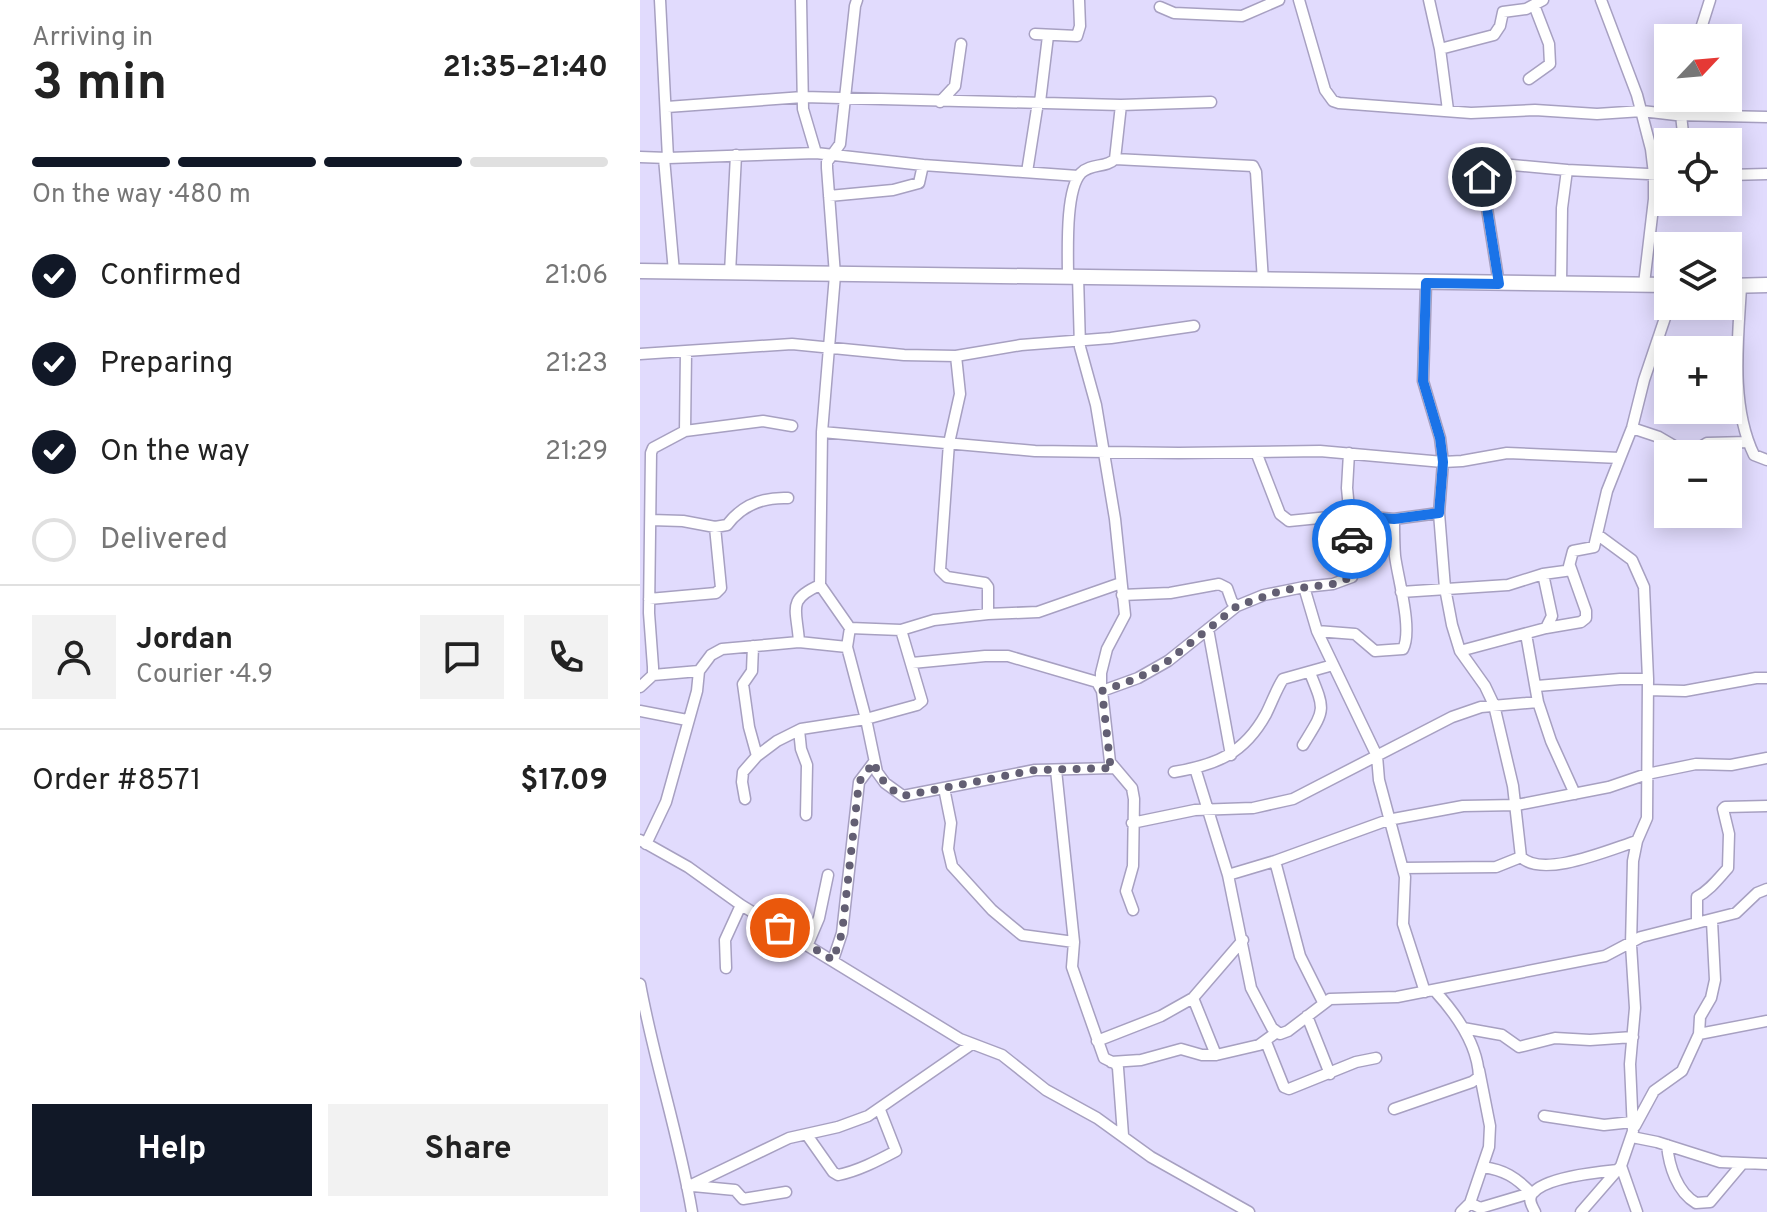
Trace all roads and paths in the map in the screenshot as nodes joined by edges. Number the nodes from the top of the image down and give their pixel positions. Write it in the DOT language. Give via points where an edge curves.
graph roads {
  1 [pos="660,0"];
  2 [pos="801,0"];
  3 [pos="857,0"];
  4 [pos="1279,0"];
  5 [pos="1299,0"];
  6 [pos="1429,0"];
  7 [pos="1601,0"];
  8 [pos="1710,0"];
  9 [pos="1081,1"];
  10 [pos="1539,3"];
  11 [pos="1160,7"];
  12 [pos="1702,24"];
  13 [pos="1035,34"];
  14 [pos="1048,36"];
  15 [pos="961,44"];
  16 [pos="1440,49"];
  17 [pos="1529,79"];
  18 [pos="803,97"];
  19 [pos="847,99"];
  20 [pos="940,102"];
  21 [pos="1039,102"];
  22 [pos="1211,102"];
  23 [pos="1121,105"];
  24 [pos="667,107"];
  25 [pos="1448,110"];
  26 [pos="1642,111"];
  27 [pos="1679,112"];
  28 [pos="1679,115"];
  29 [pos="1767,117"];
  30 [pos="1681,128"];
  31 [pos="816,153"];
  32 [pos="833,154"];
  33 [pos="736,155"];
  34 [pos="640,157"];
  35 [pos="666,158"];
  36 [pos="1115,159"];
  37 [pos="923,165"];
  38 [pos="1567,170"];
  39 [pos="1027,172"];
  40 [pos="1654,174"];
  41 [pos="1767,174"];
  42 [pos="1742,175"];
  43 [pos="1078,176"];
  44 [pos="829,196"];
  45 [pos="640,271"];
  46 [pos="674,272"];
  47 [pos="730,273"];
  48 [pos="835,275"];
  49 [pos="1073,277"];
  50 [pos="1263,281"];
  51 [pos="1426,283"];
  52 [pos="1499,284"];
  53 [pos="1561,284"];
  54 [pos="1644,284"];
  55 [pos="1654,284"];
  56 [pos="1767,285"];
  57 [pos="1742,287"];
  58 [pos="1664,320"];
  59 [pos="1736,320"];
  60 [pos="1194,326"];
  61 [pos="1079,339"];
  62 [pos="829,349"];
  63 [pos="686,352"];
  64 [pos="640,354"];
  65 [pos="956,356"];
  66 [pos="792,426"];
  67 [pos="1632,428"];
  68 [pos="685,431"];
  69 [pos="822,432"];
  70 [pos="1748,442"];
  71 [pos="949,443"];
  72 [pos="1256,452"];
  73 [pos="1103,453"];
  74 [pos="1349,453"];
  75 [pos="1620,458"];
  76 [pos="1767,460"];
  77 [pos="646,461"];
  78 [pos="1443,462"];
  79 [pos="788,498"];
  80 [pos="1439,513"];
  81 [pos="1349,515"];
  82 [pos="1394,519"];
  83 [pos="651,520"];
  84 [pos="715,527"];
  85 [pos="1598,535"];
  86 [pos="1570,566"];
  87 [pos="1543,574"];
  88 [pos="1121,583"];
  89 [pos="820,585"];
  90 [pos="1304,587"];
  91 [pos="1445,588"];
  92 [pos="1401,592"];
  93 [pos="1122,595"];
  94 [pos="649,599"];
  95 [pos="1237,606"];
  96 [pos="988,614"];
  97 [pos="850,628"];
  98 [pos="1546,628"];
  99 [pos="1208,629"];
  100 [pos="901,630"];
  101 [pos="1317,631"];
  102 [pos="1526,634"];
  103 [pos="799,642"];
  104 [pos="753,646"];
  105 [pos="847,647"];
  106 [pos="1460,651"];
  107 [pos="912,663"];
  108 [pos="1333,665"];
  109 [pos="699,671"];
  110 [pos="1310,673"];
  111 [pos="653,675"];
  112 [pos="1767,678"];
  113 [pos="1648,685"];
  114 [pos="1537,686"];
  115 [pos="640,687"];
  116 [pos="1101,690"];
  117 [pos="1538,702"];
  118 [pos="1494,705"];
  119 [pos="640,711"];
  120 [pos="866,719"];
  121 [pos="687,720"];
  122 [pos="799,730"];
  123 [pos="1303,745"];
  124 [pos="1231,755"];
  125 [pos="757,756"];
  126 [pos="1377,756"];
  127 [pos="1767,758"];
  128 [pos="874,762"];
  129 [pos="1113,768"];
  130 [pos="1195,768"];
  131 [pos="1056,770"];
  132 [pos="1174,772"];
  133 [pos="1647,774"];
  134 [pos="944,788"];
  135 [pos="1575,794"];
  136 [pos="745,799"];
  137 [pos="1517,805"];
  138 [pos="1767,806"];
  139 [pos="1210,811"];
  140 [pos="806,815"];
  141 [pos="1388,820"];
  142 [pos="1132,823"];
  143 [pos="1637,841"];
  144 [pos="643,842"];
  145 [pos="1521,857"];
  146 [pos="1275,861"];
  147 [pos="1403,868"];
  148 [pos="828,875"];
  149 [pos="1228,875"];
  150 [pos="1767,889"];
  151 [pos="741,905"];
  152 [pos="1133,910"];
  153 [pos="1712,921"];
  154 [pos="1697,923"];
  155 [pos="1243,940"];
  156 [pos="1074,942"];
  157 [pos="808,944"];
  158 [pos="1631,945"];
  159 [pos="833,960"];
  160 [pos="726,968"];
  161 [pos="640,984"];
  162 [pos="1430,991"];
  163 [pos="1193,998"];
  164 [pos="1323,1002"];
  165 [pos="1307,1016"];
  166 [pos="1767,1021"];
  167 [pos="1463,1028"];
  168 [pos="1277,1032"];
  169 [pos="1699,1034"];
  170 [pos="1633,1037"];
  171 [pos="1097,1041"];
  172 [pos="1266,1042"];
  173 [pos="972,1044"];
  174 [pos="1216,1055"];
  175 [pos="1376,1058"];
  176 [pos="1111,1062"];
  177 [pos="1479,1070"];
  178 [pos="1330,1074"];
  179 [pos="1394,1109"];
  180 [pos="880,1110"];
  181 [pos="1544,1116"];
  182 [pos="1632,1130"];
  183 [pos="807,1135"];
  184 [pos="1123,1135"];
  185 [pos="1667,1145"];
  186 [pos="1742,1164"];
  187 [pos="1766,1166"];
  188 [pos="1483,1167"];
  189 [pos="1619,1168"];
  190 [pos="689,1186"];
  191 [pos="786,1192"];
  192 [pos="1532,1192"];
  193 [pos="1470,1203"];
  194 [pos="692,1212"];
  195 [pos="1249,1212"];
  196 [pos="1461,1212"];
  197 [pos="1535,1212"];
  198 [pos="1581,1212"];
  199 [pos="1637,1212"];
  1 -- 24 [label="street"];
  2 -- 18 [label="street"];
  3 -- 19 [label="street"];
  4 -- 11 [label="street" via="1242,16 1174,13"];
  5 -- 25 [label="street" via="1325,90 1333,101"];
  6 -- 16 [label="street"];
  7 -- 26 [label="street"];
  8 -- 12 [label="street"];
  9 -- 14 [label="street" via="1077,36"];
  10 -- 16 [label="street" via="1503,12 1494,35"];
  10 -- 17 [label="street" via="1550,64"];
  13 -- 14 [label="street"];
  14 -- 21 [label="street"];
  15 -- 20 [label="street" via="955,86"];
  16 -- 25 [label="street"];
  18 -- 19 [label="street"];
  18 -- 24 [label="street"];
  18 -- 31 [label="street"];
  19 -- 20 [label="street"];
  19 -- 32 [label="street" via="840,144"];
  20 -- 21 [label="street"];
  21 -- 23 [label="street"];
  21 -- 39 [label="street"];
  22 -- 23 [label="street"];
  23 -- 36 [label="street"];
  24 -- 35 [label="street"];
  25 -- 26 [label="street"];
  26 -- 28 [label="street"];
  26 -- 40 [label="street"];
  27 -- 28 [label="street"];
  28 -- 29 [label="street"];
  28 -- 30 [label="street"];
  31 -- 32 [label="street"];
  31 -- 33 [label="street"];
  32 -- 37 [label="street"];
  32 -- 44 [label="street" via="827,168"];
  33 -- 35 [label="street"];
  33 -- 47 [label="street"];
  34 -- 35 [label="street"];
  35 -- 46 [label="street"];
  36 -- 43 [label="street"];
  36 -- 50 [label="street" via="1253,166"];
  37 -- 39 [label="street"];
  37 -- 44 [label="street" via="919,183"];
  38 -- 40 [label="street"];
  38 -- 52 [label="street" via="1491,163 1483,167"];
  38 -- 53 [label="street"];
  39 -- 43 [label="street"];
  40 -- 54 [label="street"];
  41 -- 42 [label="street"];
  43 -- 49 [label="street" via="1067,240"];
  44 -- 48 [label="street"];
  45 -- 46 [label="main road"];
  46 -- 47 [label="main road"];
  47 -- 48 [label="main road"];
  48 -- 49 [label="main road"];
  48 -- 62 [label="street"];
  49 -- 50 [label="main road"];
  49 -- 61 [label="street"];
  50 -- 51 [label="main road"];
  51 -- 52 [label="main road"];
  51 -- 78 [label="street" via="1423,381"];
  52 -- 53 [label="main road"];
  53 -- 54 [label="main road"];
  54 -- 55 [label="main road"];
  56 -- 57 [label="main road"];
  58 -- 67 [label="street"];
  59 -- 70 [label="street"];
  60 -- 61 [label="street"];
  61 -- 65 [label="street"];
  61 -- 73 [label="street"];
  62 -- 63 [label="street" via="792,344"];
  62 -- 65 [label="street"];
  62 -- 69 [label="street"];
  63 -- 64 [label="street"];
  63 -- 68 [label="street"];
  65 -- 71 [label="street" via="960,394"];
  66 -- 68 [label="street" via="763,421"];
  67 -- 70 [label="street" via="1683,451 1707,443"];
  67 -- 75 [label="street"];
  68 -- 77 [label="street" via="653,448"];
  69 -- 71 [label="street"];
  69 -- 89 [label="street"];
  70 -- 76 [label="street" via="1754,455"];
  71 -- 73 [label="street"];
  71 -- 96 [label="street" via="940,570 947,577 985,583"];
  72 -- 73 [label="street"];
  72 -- 74 [label="street"];
  72 -- 81 [label="street" via="1284,519"];
  73 -- 88 [label="street"];
  74 -- 78 [label="street"];
  74 -- 81 [label="street"];
  75 -- 78 [label="street" via="1507,453"];
  75 -- 85 [label="street"];
  77 -- 83 [label="street"];
  78 -- 80 [label="street"];
  79 -- 84 [label="street" via="762,499 735,514 727,525"];
  80 -- 82 [label="street"];
  80 -- 91 [label="street"];
  81 -- 82 [label="street"];
  81 -- 90 [label="street" via="1352,577"];
  82 -- 92 [label="street"];
  83 -- 84 [label="street"];
  83 -- 94 [label="street"];
  84 -- 94 [label="street" via="721,588 716,593"];
  85 -- 86 [label="street" via="1594,547 1573,551"];
  85 -- 113 [label="street" via="1632,560 1641,577"];
  86 -- 87 [label="street"];
  86 -- 98 [label="street" via="1586,618"];
  87 -- 91 [label="street" via="1508,585"];
  87 -- 98 [label="street" via="1552,616"];
  88 -- 93 [label="street"];
  88 -- 96 [label="street" via="1038,612"];
  89 -- 97 [label="street"];
  89 -- 103 [label="street" via="797,600"];
  90 -- 95 [label="street"];
  90 -- 101 [label="street"];
  91 -- 92 [label="street"];
  91 -- 106 [label="street"];
  92 -- 101 [label="street" via="1406,620 1403,649 1375,651 1355,634"];
  93 -- 95 [label="street" via="1219,584"];
  93 -- 116 [label="street" via="1124,620 1107,649"];
  94 -- 111 [label="street"];
  95 -- 99 [label="street"];
  96 -- 100 [label="street"];
  97 -- 100 [label="street"];
  97 -- 105 [label="street"];
  98 -- 102 [label="street"];
  99 -- 116 [label="street" via="1168,661"];
  99 -- 124 [label="street"];
  100 -- 107 [label="street"];
  101 -- 108 [label="street"];
  102 -- 106 [label="street"];
  102 -- 114 [label="street"];
  103 -- 104 [label="street"];
  103 -- 105 [label="street"];
  104 -- 109 [label="street" via="722,649"];
  104 -- 125 [label="street" via="752,671 743,684"];
  105 -- 120 [label="street"];
  106 -- 118 [label="street"];
  107 -- 116 [label="street" via="1008,656 1091,679"];
  107 -- 120 [label="street" via="922,701"];
  108 -- 110 [label="street"];
  108 -- 126 [label="street"];
  109 -- 111 [label="street"];
  109 -- 121 [label="street"];
  110 -- 123 [label="street" via="1323,706"];
  110 -- 124 [label="street" via="1283,679 1266,714"];
  111 -- 115 [label="street"];
  112 -- 113 [label="street" via="1685,691"];
  113 -- 114 [label="street" via="1620,679"];
  113 -- 133 [label="street"];
  114 -- 117 [label="street"];
  116 -- 129 [label="street"];
  117 -- 118 [label="street"];
  117 -- 135 [label="street"];
  118 -- 126 [label="street" via="1452,717"];
  118 -- 137 [label="street"];
  119 -- 121 [label="street"];
  120 -- 122 [label="street"];
  120 -- 128 [label="street"];
  121 -- 144 [label="street" via="666,802"];
  122 -- 125 [label="street"];
  122 -- 140 [label="street" via="807,765"];
  124 -- 130 [label="street"];
  125 -- 136 [label="street" via="743,772"];
  126 -- 139 [label="street" via="1272,806"];
  126 -- 141 [label="street"];
  127 -- 133 [label="street"];
  128 -- 134 [label="street" via="885,783 903,796"];
  128 -- 159 [label="street" via="859,782 842,933"];
  129 -- 131 [label="street"];
  129 -- 142 [label="street" via="1132,788"];
  130 -- 132 [label="street"];
  130 -- 139 [label="street"];
  131 -- 134 [label="street"];
  131 -- 156 [label="street"];
  133 -- 135 [label="street"];
  133 -- 143 [label="street" via="1647,818"];
  134 -- 156 [label="street" via="952,866 999,918 1022,935"];
  135 -- 137 [label="street"];
  137 -- 141 [label="street" via="1463,806"];
  137 -- 145 [label="street"];
  138 -- 154 [label="street" via="1723,809 1728,868 1697,897"];
  139 -- 142 [label="street"];
  139 -- 149 [label="street"];
  141 -- 146 [label="street"];
  141 -- 147 [label="street"];
  142 -- 152 [label="street" via="1133,866 1126,891"];
  143 -- 145 [label="street" via="1549,866"];
  143 -- 158 [label="street"];
  144 -- 151 [label="street"];
  145 -- 147 [label="street" via="1496,867"];
  146 -- 149 [label="street"];
  146 -- 164 [label="street" via="1300,956"];
  147 -- 162 [label="street" via="1403,924"];
  148 -- 157 [label="street"];
  149 -- 155 [label="street"];
  150 -- 153 [label="street" via="1736,913"];
  151 -- 157 [label="street"];
  151 -- 160 [label="street" via="725,940"];
  153 -- 154 [label="street"];
  153 -- 169 [label="street" via="1715,980"];
  154 -- 158 [label="street" via="1641,937"];
  155 -- 163 [label="street"];
  155 -- 168 [label="street" via="1256,1001"];
  156 -- 171 [label="street" via="1072,967"];
  157 -- 159 [label="street"];
  158 -- 162 [label="street" via="1605,956"];
  158 -- 170 [label="street"];
  159 -- 173 [label="street"];
  161 -- 190 [label="street"];
  162 -- 164 [label="street"];
  162 -- 167 [label="street"];
  163 -- 171 [label="street"];
  163 -- 174 [label="street"];
  164 -- 165 [label="street"];
  165 -- 168 [label="street" via="1288,1031"];
  165 -- 178 [label="street"];
  166 -- 169 [label="street"];
  167 -- 170 [label="street" via="1502,1035 1519,1047 1555,1038"];
  167 -- 177 [label="street"];
  168 -- 172 [label="street"];
  169 -- 182 [label="street" via="1682,1071 1654,1091"];
  170 -- 182 [label="street"];
  171 -- 176 [label="street"];
  172 -- 174 [label="street"];
  172 -- 178 [label="street" via="1284,1087"];
  173 -- 180 [label="street"];
  173 -- 184 [label="street" via="1007,1058 1046,1090"];
  174 -- 176 [label="street" via="1181,1049"];
  175 -- 178 [label="street"];
  176 -- 184 [label="street" via="1118,1068"];
  177 -- 179 [label="street" via="1472,1082"];
  177 -- 188 [label="street" via="1490,1126"];
  180 -- 183 [label="street"];
  180 -- 183 [label="street" via="896,1151 844,1174 833,1172"];
  181 -- 182 [label="street"];
  182 -- 185 [label="street"];
  182 -- 189 [label="street"];
  183 -- 190 [label="street" via="789,1138"];
  184 -- 195 [label="street" via="1151,1157"];
  185 -- 186 [label="street"];
  185 -- 186 [label="street" via="1679,1183 1696,1203 1710,1202"];
  186 -- 187 [label="street"];
  188 -- 192 [label="street" via="1519,1179"];
  188 -- 193 [label="street"];
  189 -- 192 [label="street"];
  189 -- 198 [label="street"];
  189 -- 199 [label="street"];
  190 -- 191 [label="street" via="733,1189 743,1199"];
  190 -- 194 [label="street"];
  192 -- 193 [label="street" via="1480,1208"];
  192 -- 197 [label="street"];
  193 -- 196 [label="street"];
}
